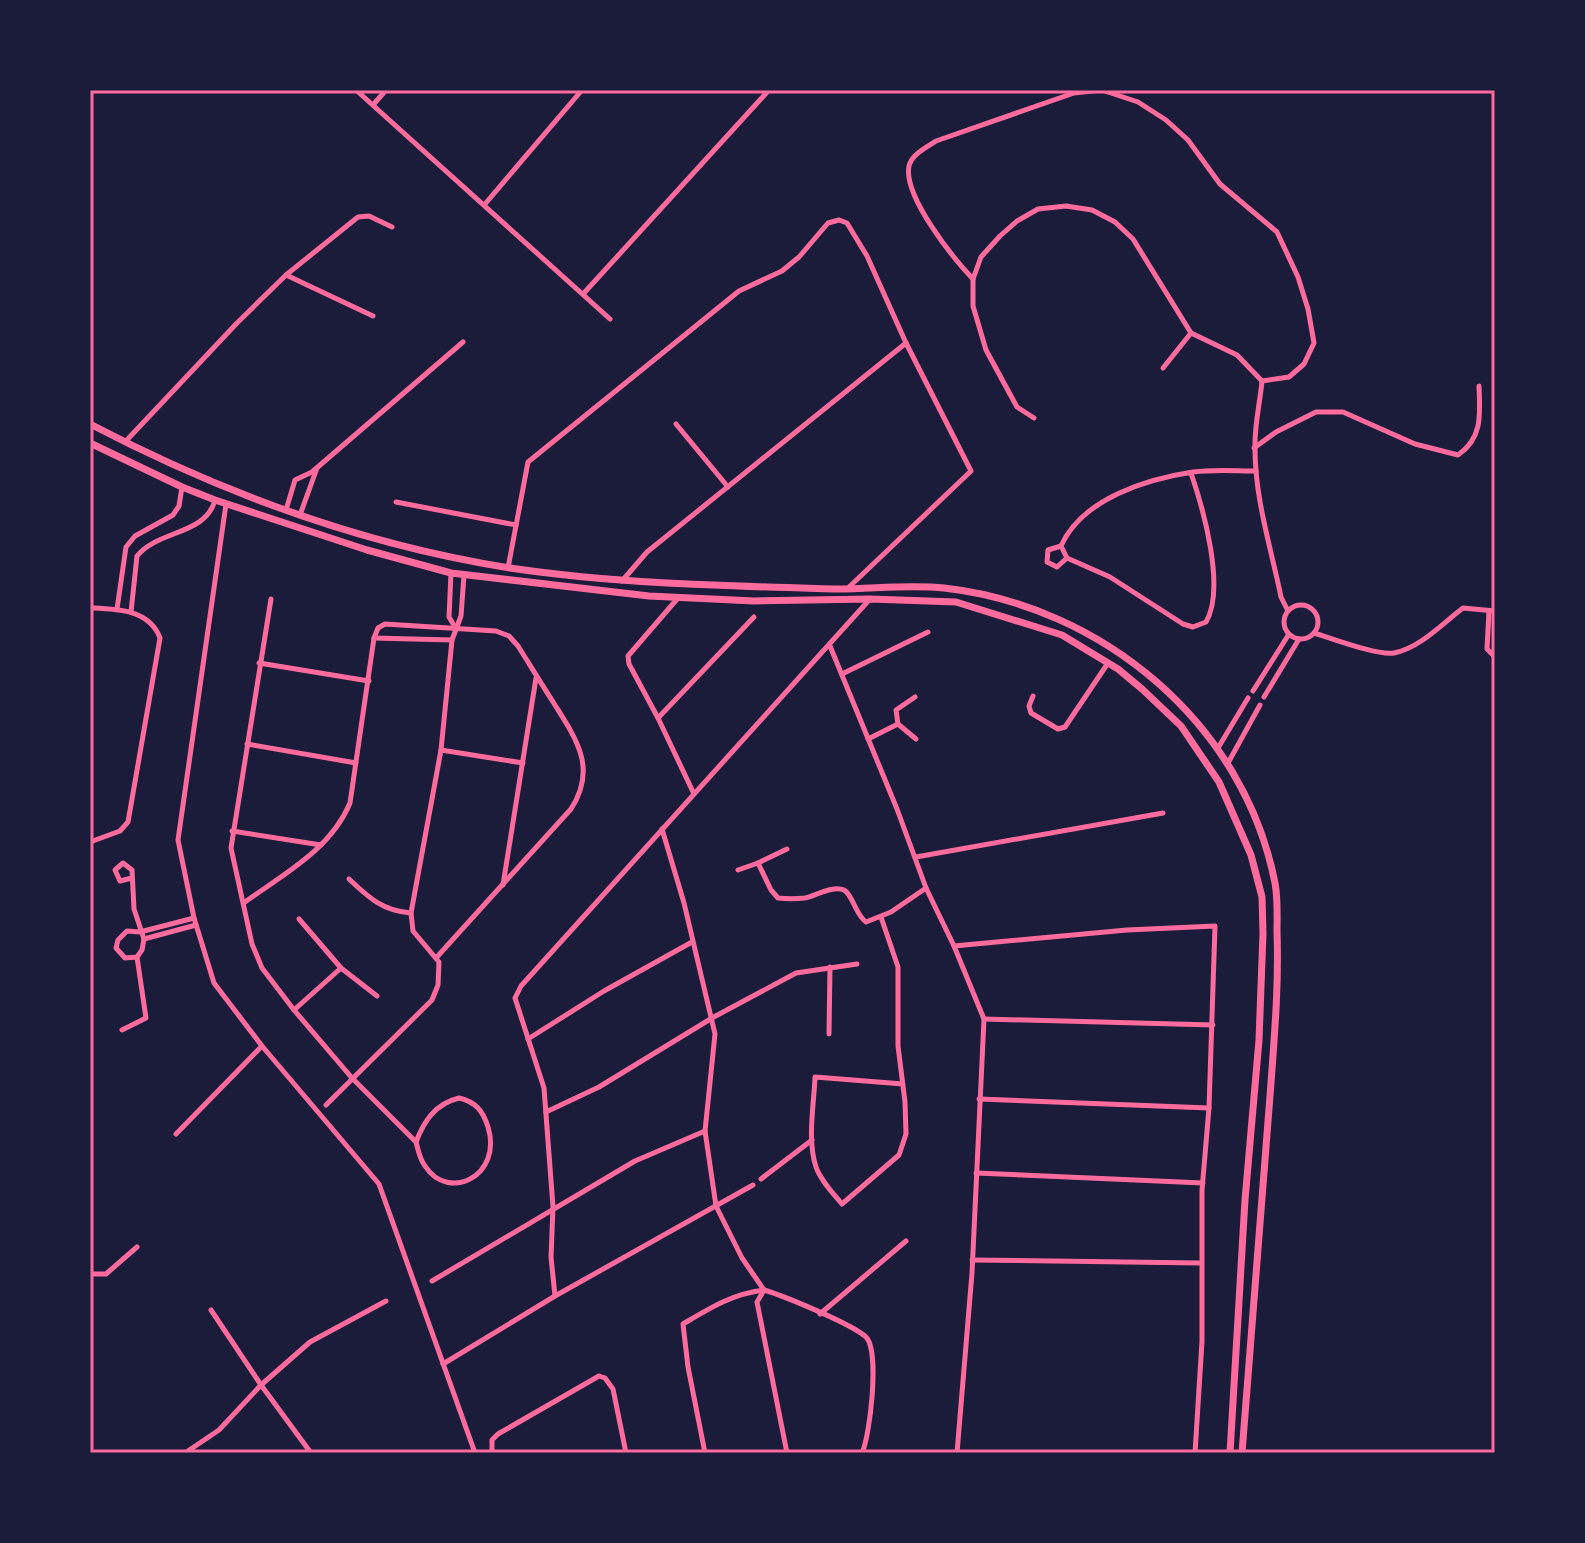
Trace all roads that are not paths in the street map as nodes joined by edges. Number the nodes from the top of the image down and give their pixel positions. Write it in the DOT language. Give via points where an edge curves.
graph roads {
  1 [pos="356,90"];
  2 [pos="386,90"];
  3 [pos="582,90"];
  4 [pos="769,90"];
  5 [pos="1102,90"];
  6 [pos="373,105"];
  7 [pos="485,204"];
  8 [pos="392,227"];
  9 [pos="286,275"];
  10 [pos="973,279"];
  11 [pos="584,294"];
  12 [pos="373,316"];
  13 [pos="610,319"];
  14 [pos="1191,333"];
  15 [pos="463,342"];
  16 [pos="906,343"];
  17 [pos="1163,368"];
  18 [pos="1262,381"];
  19 [pos="1479,386"];
  20 [pos="1034,418"];
  21 [pos="90,424"];
  22 [pos="676,424"];
  23 [pos="125,442"];
  24 [pos="90,443"];
  25 [pos="1254,448"];
  26 [pos="317,467"];
  27 [pos="1256,471"];
  28 [pos="1191,473"];
  29 [pos="182,487"];
  30 [pos="728,487"];
  31 [pos="215,500"];
  32 [pos="396,502"];
  33 [pos="226,504"];
  34 [pos="286,510"];
  35 [pos="300,515"];
  36 [pos="279,520"];
  37 [pos="516,525"];
  38 [pos="1061,546"];
  39 [pos="1067,558"];
  40 [pos="508,568"];
  41 [pos="451,573"];
  42 [pos="464,575"];
  43 [pos="622,582"];
  44 [pos="847,589"];
  45 [pos="679,597"];
  46 [pos="271,599"];
  47 [pos="870,599"];
  48 [pos="90,608"];
  49 [pos="117,609"];
  50 [pos="1288,611"];
  51 [pos="1492,611"];
  52 [pos="131,612"];
  53 [pos="754,617"];
  54 [pos="456,628"];
  55 [pos="928,632"];
  56 [pos="1314,633"];
  57 [pos="1289,634"];
  58 [pos="374,638"];
  59 [pos="1299,639"];
  60 [pos="452,640"];
  61 [pos="830,646"];
  62 [pos="1495,657"];
  63 [pos="259,663"];
  64 [pos="1108,663"];
  65 [pos="842,674"];
  66 [pos="537,676"];
  67 [pos="369,681"];
  68 [pos="1253,691"];
  69 [pos="1033,696"];
  70 [pos="915,697"];
  71 [pos="1264,697"];
  72 [pos="1248,698"];
  73 [pos="1260,705"];
  74 [pos="658,718"];
  75 [pos="898,724"];
  76 [pos="868,739"];
  77 [pos="916,739"];
  78 [pos="247,744"];
  79 [pos="1218,748"];
  80 [pos="441,750"];
  81 [pos="356,763"];
  82 [pos="523,763"];
  83 [pos="1228,763"];
  84 [pos="1212,767"];
  85 [pos="694,794"];
  86 [pos="1163,813"];
  87 [pos="662,829"];
  88 [pos="232,831"];
  89 [pos="90,842"];
  90 [pos="322,846"];
  91 [pos="787,849"];
  92 [pos="916,857"];
  93 [pos="758,863"];
  94 [pos="738,870"];
  95 [pos="132,878"];
  96 [pos="349,879"];
  97 [pos="503,886"];
  98 [pos="926,888"];
  99 [pos="245,902"];
  100 [pos="411,913"];
  101 [pos="881,917"];
  102 [pos="299,919"];
  103 [pos="195,922"];
  104 [pos="140,932"];
  105 [pos="144,939"];
  106 [pos="692,942"];
  107 [pos="954,946"];
  108 [pos="137,957"];
  109 [pos="436,958"];
  110 [pos="857,964"];
  111 [pos="830,967"];
  112 [pos="341,968"];
  113 [pos="377,996"];
  114 [pos="294,1010"];
  115 [pos="712,1018"];
  116 [pos="984,1019"];
  117 [pos="1213,1025"];
  118 [pos="122,1030"];
  119 [pos="829,1034"];
  120 [pos="528,1039"];
  121 [pos="262,1046"];
  122 [pos="352,1078"];
  123 [pos="903,1084"];
  124 [pos="979,1099"];
  125 [pos="326,1105"];
  126 [pos="1209,1108"];
  127 [pos="546,1112"];
  128 [pos="705,1131"];
  129 [pos="176,1134"];
  130 [pos="813,1140"];
  131 [pos="416,1142"];
  132 [pos="976,1173"];
  133 [pos="761,1179"];
  134 [pos="1203,1183"];
  135 [pos="753,1185"];
  136 [pos="716,1206"];
  137 [pos="553,1207"];
  138 [pos="906,1241"];
  139 [pos="137,1247"];
  140 [pos="972,1260"];
  141 [pos="1200,1263"];
  142 [pos="90,1274"];
  143 [pos="432,1281"];
  144 [pos="764,1290"];
  145 [pos="555,1296"];
  146 [pos="386,1301"];
  147 [pos="211,1310"];
  148 [pos="820,1314"];
  149 [pos="443,1364"];
  150 [pos="261,1385"];
  151 [pos="185,1453"];
  152 [pos="311,1453"];
  153 [pos="475,1453"];
  154 [pos="492,1453"];
  155 [pos="626,1453"];
  156 [pos="705,1453"];
  157 [pos="787,1453"];
  158 [pos="862,1453"];
  159 [pos="957,1453"];
  160 [pos="1195,1453"];
  161 [pos="1230,1453"];
  162 [pos="1242,1453"];
  1 -- 6 [label="street"];
  2 -- 6 [label="street"];
  3 -- 7 [label="street"];
  4 -- 11 [label="street"];
  5 -- 10 [label="street" via="1074,93 936,141 909,163 909,180 928,220"];
  5 -- 18 [label="street" via="1138,102 1166,120 1220,184 1277,232 1298,277 1314,343 1304,364 1289,377"];
  6 -- 7 [label="street"];
  7 -- 11 [label="street"];
  8 -- 9 [label="street" via="369,216 358,217"];
  9 -- 12 [label="street"];
  9 -- 23 [label="street"];
  10 -- 14 [label="street" via="981,257 1017,221 1038,209 1092,210 1133,239"];
  10 -- 20 [label="street" via="973,306 986,350 1017,407"];
  11 -- 13 [label="street"];
  14 -- 17 [label="street"];
  14 -- 18 [label="street" via="1237,355"];
  15 -- 26 [label="street"];
  16 -- 30 [label="street"];
  16 -- 37 [label="street" via="856,235 847,223 828,223 782,271 739,291 528,462"];
  16 -- 44 [label="street" via="971,471"];
  18 -- 25 [label="street"];
  19 -- 25 [label="street" via="1477,435 1458,455 1415,444 1343,412 1316,412"];
  21 -- 23 [label="main road"];
  22 -- 30 [label="street"];
  23 -- 34 [label="main road"];
  24 -- 29 [label="main road"];
  25 -- 27 [label="street"];
  26 -- 34 [label="street" via="295,480"];
  26 -- 35 [label="street"];
  27 -- 28 [label="street"];
  27 -- 50 [label="street"];
  28 -- 38 [label="street" via="1107,499 1082,518"];
  28 -- 39 [label="street" via="1201,503 1214,602 1200,626 1183,624 1110,577"];
  29 -- 31 [label="main road"];
  29 -- 49 [label="street" via="173,515 135,536 126,547"];
  30 -- 43 [label="street" via="647,552"];
  31 -- 33 [label="main road"];
  31 -- 52 [label="street" via="205,519 155,540 137,556"];
  32 -- 37 [label="street"];
  33 -- 36 [label="main road"];
  33 -- 103 [label="street" via="178,840"];
  34 -- 35 [label="main road"];
  35 -- 36 [label="main road" via="297,522"];
  35 -- 40 [label="main road"];
  36 -- 41 [label="main road"];
  37 -- 40 [label="street"];
  38 -- 39 [label="street"];
  38 -- 39 [label="street" via="1048,550 1047,562 1057,567"];
  40 -- 43 [label="main road"];
  41 -- 42 [label="main road"];
  41 -- 54 [label="street" via="449,617"];
  42 -- 45 [label="main road"];
  42 -- 54 [label="street"];
  43 -- 44 [label="main road"];
  44 -- 79 [label="main road" via="941,587 1067,622 1121,651 1182,703"];
  45 -- 47 [label="main road"];
  45 -- 74 [label="street" via="628,656"];
  46 -- 63 [label="street"];
  47 -- 61 [label="street"];
  47 -- 64 [label="main road" via="956,602 1062,635"];
  48 -- 49 [label="street"];
  49 -- 52 [label="street"];
  50 -- 56 [label="street" via="1300,605 1311,608 1318,623"];
  50 -- 57 [label="street" via="1284,624"];
  51 -- 56 [label="street" via="1463,608 1422,640 1393,654"];
  51 -- 62 [label="street" via="1487,649"];
  52 -- 89 [label="street" via="150,621 160,638 128,822 120,831"];
  53 -- 74 [label="street"];
  54 -- 58 [label="street" via="385,624"];
  54 -- 60 [label="street"];
  54 -- 66 [label="street" via="509,636"];
  55 -- 65 [label="street"];
  56 -- 59 [label="street"];
  57 -- 59 [label="street"];
  57 -- 68 [label="street"];
  58 -- 60 [label="street"];
  58 -- 67 [label="street"];
  59 -- 71 [label="street"];
  60 -- 80 [label="street"];
  61 -- 65 [label="street"];
  61 -- 85 [label="street"];
  63 -- 67 [label="street"];
  63 -- 78 [label="street"];
  64 -- 69 [label="street" via="1065,727 1058,729 1031,713"];
  64 -- 84 [label="main road" via="1181,726"];
  65 -- 76 [label="street"];
  66 -- 82 [label="street"];
  66 -- 97 [label="street" via="575,735 583,784 571,809"];
  67 -- 81 [label="street"];
  70 -- 75 [label="street" via="896,710"];
  72 -- 79 [label="street"];
  73 -- 83 [label="street"];
  74 -- 85 [label="street"];
  75 -- 76 [label="street"];
  75 -- 77 [label="street"];
  76 -- 92 [label="street"];
  78 -- 81 [label="street"];
  78 -- 88 [label="street"];
  79 -- 83 [label="main road"];
  79 -- 84 [label="main road"];
  80 -- 82 [label="street"];
  80 -- 100 [label="street"];
  81 -- 90 [label="street" via="350,803"];
  82 -- 97 [label="street"];
  83 -- 84 [label="main road"];
  83 -- 162 [label="main road" via="1257,821 1275,886 1279,976"];
  84 -- 161 [label="main road" via="1258,874 1263,933"];
  85 -- 87 [label="street"];
  86 -- 92 [label="street"];
  87 -- 106 [label="street"];
  87 -- 120 [label="street" via="521,986 515,998"];
  88 -- 90 [label="street"];
  88 -- 99 [label="street" via="235,873"];
  90 -- 99 [label="street"];
  91 -- 93 [label="street"];
  92 -- 98 [label="street"];
  93 -- 94 [label="street"];
  93 -- 101 [label="street" via="778,898 844,890 861,919"];
  95 -- 104 [label="street"];
  96 -- 100 [label="street" via="380,906"];
  97 -- 109 [label="street"];
  98 -- 101 [label="street"];
  98 -- 107 [label="street"];
  99 -- 114 [label="street" via="262,968"];
  100 -- 109 [label="street" via="413,931"];
  101 -- 123 [label="street" via="898,967"];
  102 -- 112 [label="street"];
  103 -- 104 [label="street"];
  103 -- 105 [label="street"];
  103 -- 121 [label="street" via="214,983"];
  104 -- 105 [label="street"];
  104 -- 108 [label="street" via="127,931 116,948 125,958"];
  105 -- 108 [label="street"];
  106 -- 115 [label="street"];
  106 -- 120 [label="street"];
  107 -- 116 [label="street"];
  107 -- 117 [label="street" via="1215,926"];
  108 -- 118 [label="street" via="146,1018"];
  109 -- 122 [label="street" via="440,966 432,1000"];
  110 -- 111 [label="street"];
  111 -- 115 [label="street" via="796,973"];
  111 -- 119 [label="street"];
  112 -- 113 [label="street"];
  112 -- 114 [label="street"];
  114 -- 122 [label="street"];
  115 -- 127 [label="street" via="599,1087"];
  115 -- 128 [label="street"];
  116 -- 117 [label="street"];
  116 -- 124 [label="street"];
  117 -- 126 [label="street"];
  120 -- 127 [label="street"];
  121 -- 129 [label="street"];
  121 -- 149 [label="street" via="379,1184"];
  122 -- 125 [label="street"];
  122 -- 131 [label="street"];
  123 -- 130 [label="street" via="815,1077"];
  123 -- 130 [label="street" via="906,1134 899,1155 842,1204 816,1166"];
  124 -- 126 [label="street"];
  124 -- 132 [label="street"];
  126 -- 134 [label="street"];
  127 -- 137 [label="street"];
  128 -- 136 [label="street"];
  128 -- 137 [label="street" via="635,1161"];
  130 -- 133 [label="street"];
  131 -- 131 [label="street" via="425,1167 442,1181 464,1183 489,1161 492,1146 479,1108 459,1098 435,1110"];
  132 -- 134 [label="street"];
  132 -- 140 [label="street"];
  134 -- 141 [label="street"];
  135 -- 136 [label="street"];
  136 -- 144 [label="street"];
  136 -- 145 [label="street"];
  137 -- 143 [label="street"];
  137 -- 145 [label="street"];
  138 -- 148 [label="street"];
  139 -- 142 [label="street" via="106,1274"];
  140 -- 141 [label="street"];
  140 -- 159 [label="street"];
  141 -- 160 [label="street" via="1202,1341"];
  144 -- 148 [label="street"];
  144 -- 156 [label="street" via="729,1298 683,1324"];
  144 -- 157 [label="street" via="757,1302"];
  145 -- 149 [label="street"];
  146 -- 150 [label="street" via="310,1342"];
  147 -- 150 [label="street"];
  148 -- 158 [label="street" via="866,1337 871,1346 868,1439"];
  149 -- 153 [label="street"];
  150 -- 151 [label="street" via="219,1430"];
  150 -- 152 [label="street"];
  154 -- 155 [label="street" via="498,1434 599,1376 613,1389"];
}
